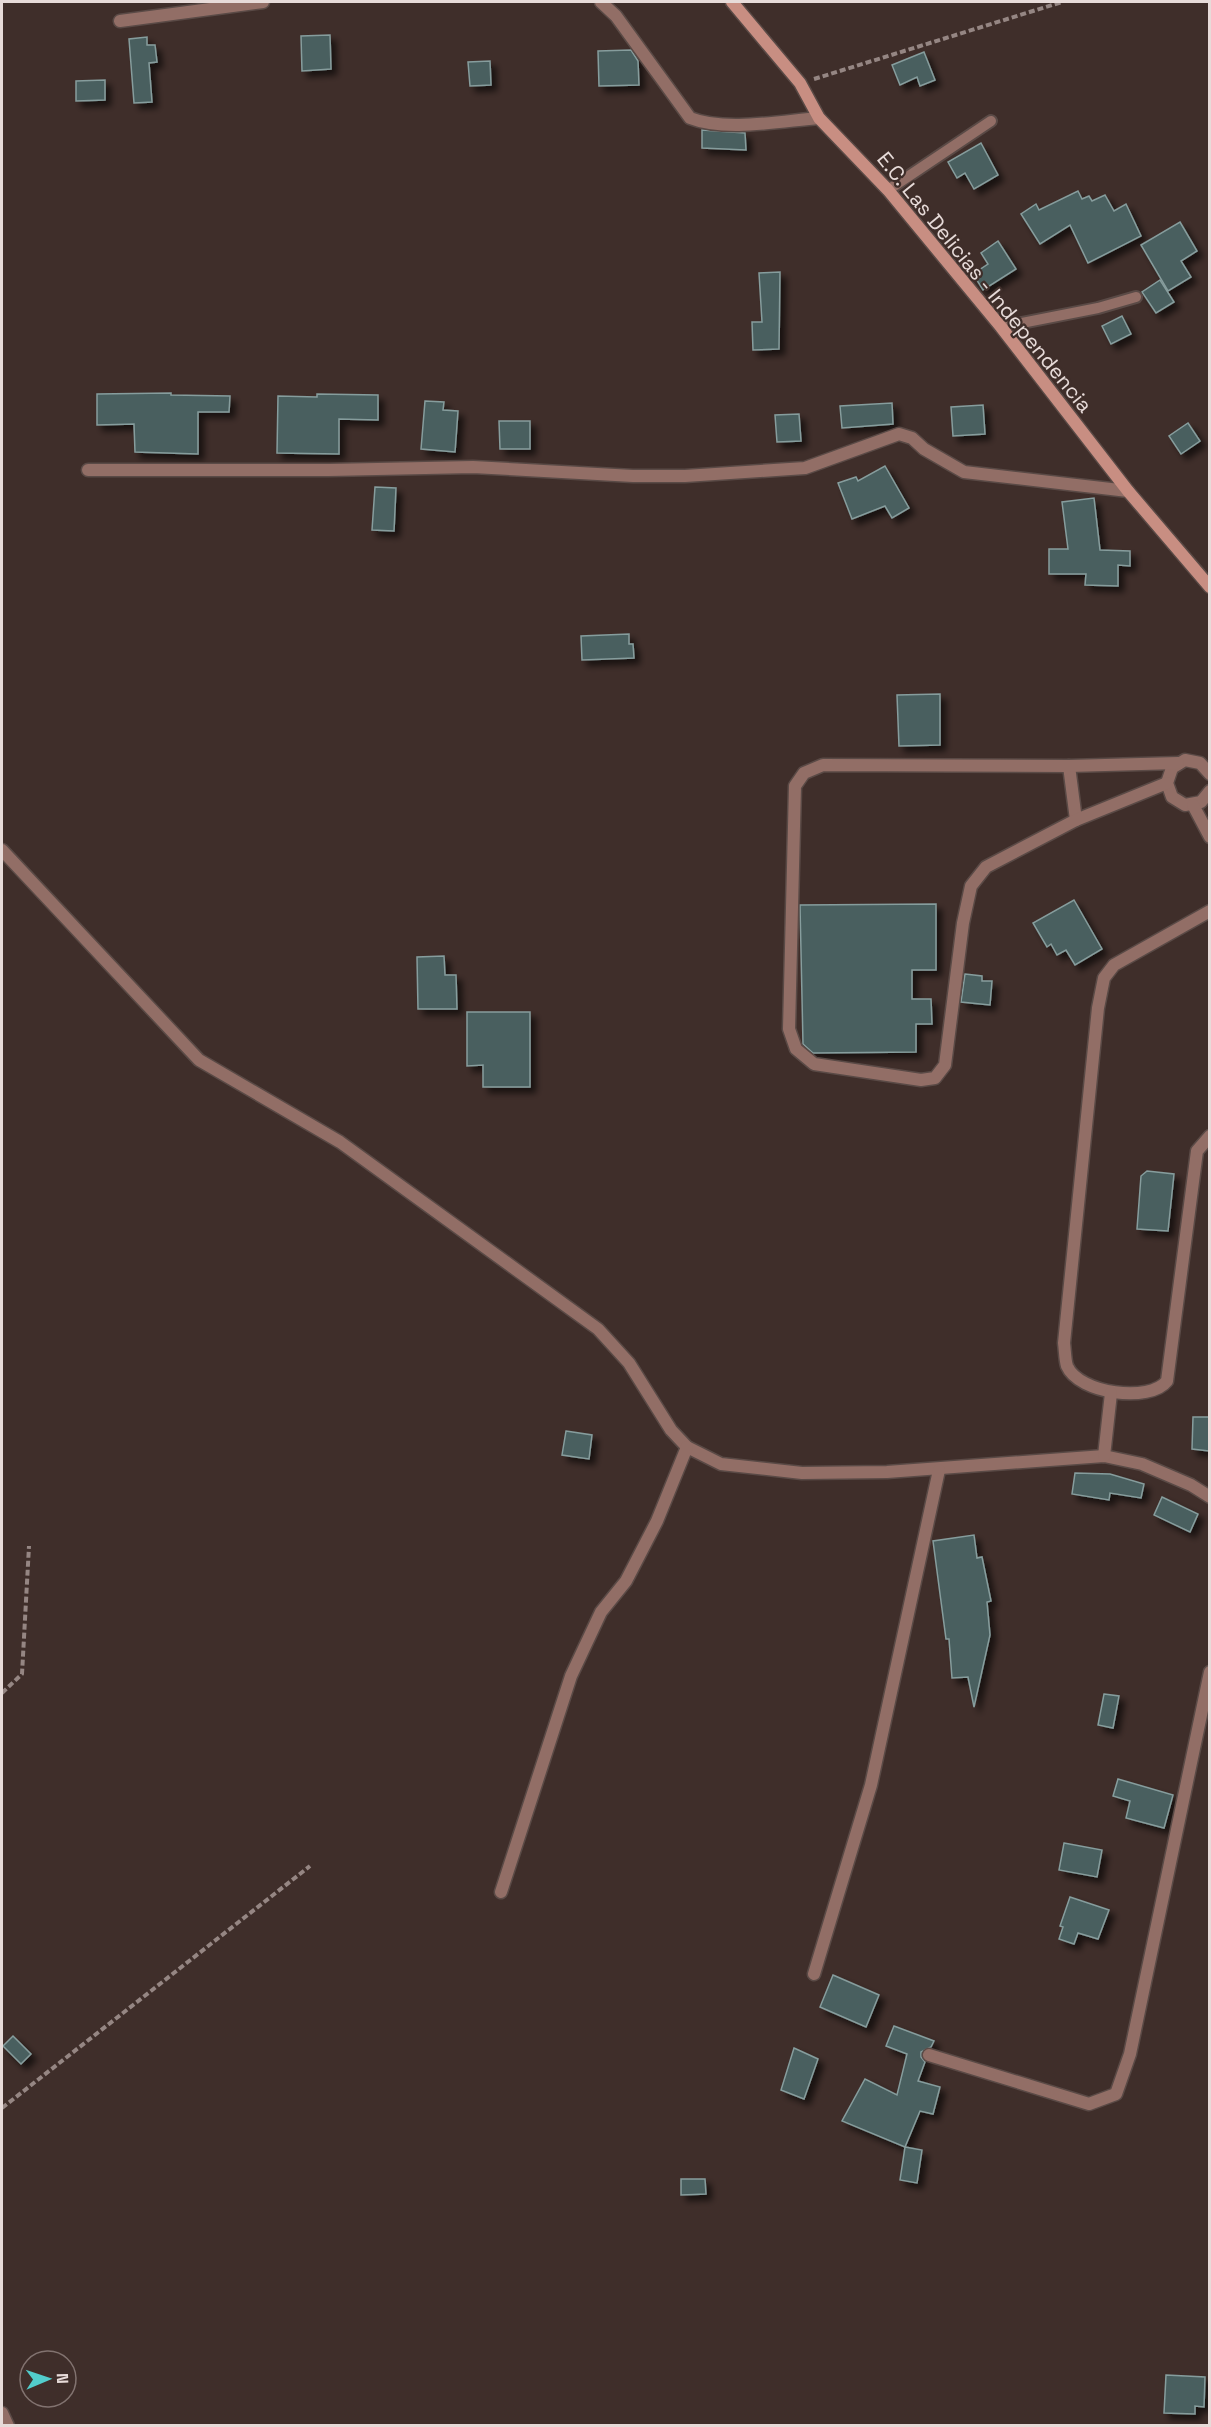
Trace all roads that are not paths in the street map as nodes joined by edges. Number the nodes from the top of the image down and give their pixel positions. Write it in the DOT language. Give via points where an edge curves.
graph roads {
  1 [pos="263,2"];
  2 [pos="601,2"];
  3 [pos="732,2"];
  4 [pos="120,21"];
  5 [pos="819,118"];
  6 [pos="991,121"];
  7 [pos="888,190"];
  8 [pos="1136,297"];
  9 [pos="1001,327"];
  10 [pos="88,470"];
  11 [pos="1128,491"];
  12 [pos="1209,587"];
  13 [pos="1178,763"];
  14 [pos="1069,766"];
  15 [pos="1209,774"];
  16 [pos="1167,783"];
  17 [pos="1209,791"];
  18 [pos="1193,805"];
  19 [pos="1076,820"];
  20 [pos="1209,837"];
  21 [pos="2,850"];
  22 [pos="1209,911"];
  23 [pos="1209,1136"];
  24 [pos="1112,1393"];
  25 [pos="687,1447"];
  26 [pos="1104,1456"];
  27 [pos="939,1470"];
  28 [pos="1209,1497"];
  29 [pos="1209,1672"];
  30 [pos="501,1892"];
  31 [pos="814,1974"];
  32 [pos="929,2055"];
  33 [pos="2,2413"];
  34 [pos="8,2426"];
  1 -- 4 [label="street"];
  2 -- 5 [label="street" via="608,6 690,118 704,123 757,123"];
  3 -- 5 [label="street, E.C. Las Delicias - Independencia" via="800,83"];
  5 -- 7 [label="street, E.C. Las Delicias - Independencia"];
  6 -- 7 [label="lane"];
  7 -- 9 [label="street, E.C. Las Delicias - Independencia"];
  8 -- 9 [label="lane"];
  9 -- 11 [label="street, E.C. Las Delicias - Independencia"];
  10 -- 11 [label="street" via="473,467 685,476 805,468 899,434 912,438 964,472"];
  11 -- 12 [label="street, E.C. Las Delicias - Independencia"];
  13 -- 14 [label="street"];
  13 -- 15 [label="street" via="1200,763"];
  13 -- 16 [label="street"];
  14 -- 19 [label="street"];
  14 -- 19 [label="street" via="823,765 804,772 795,786 789,1029 796,1049 814,1064 921,1080 935,1077 945,1065 971,886 986,867"];
  16 -- 18 [label="street" via="1178,802"];
  16 -- 19 [label="street"];
  17 -- 18 [label="street" via="1201,802"];
  18 -- 20 [label="street"];
  21 -- 25 [label="street" via="199,1060 340,1142 598,1329 628,1363 671,1430"];
  22 -- 24 [label="street" via="1114,965 1104,978 1064,1342 1068,1367 1082,1381"];
  23 -- 24 [label="street" via="1197,1151 1167,1381 1161,1389 1150,1393"];
  24 -- 26 [label="street"];
  25 -- 27 [label="street" via="721,1464 802,1473"];
  25 -- 30 [label="street" via="657,1521 626,1581 601,1612 571,1676"];
  26 -- 27 [label="street"];
  26 -- 28 [label="street" via="1142,1464"];
  27 -- 31 [label="street" via="871,1785"];
  29 -- 32 [label="street" via="1130,2054 1116,2094 1089,2104"];
  33 -- 34 [label="street"];
}
